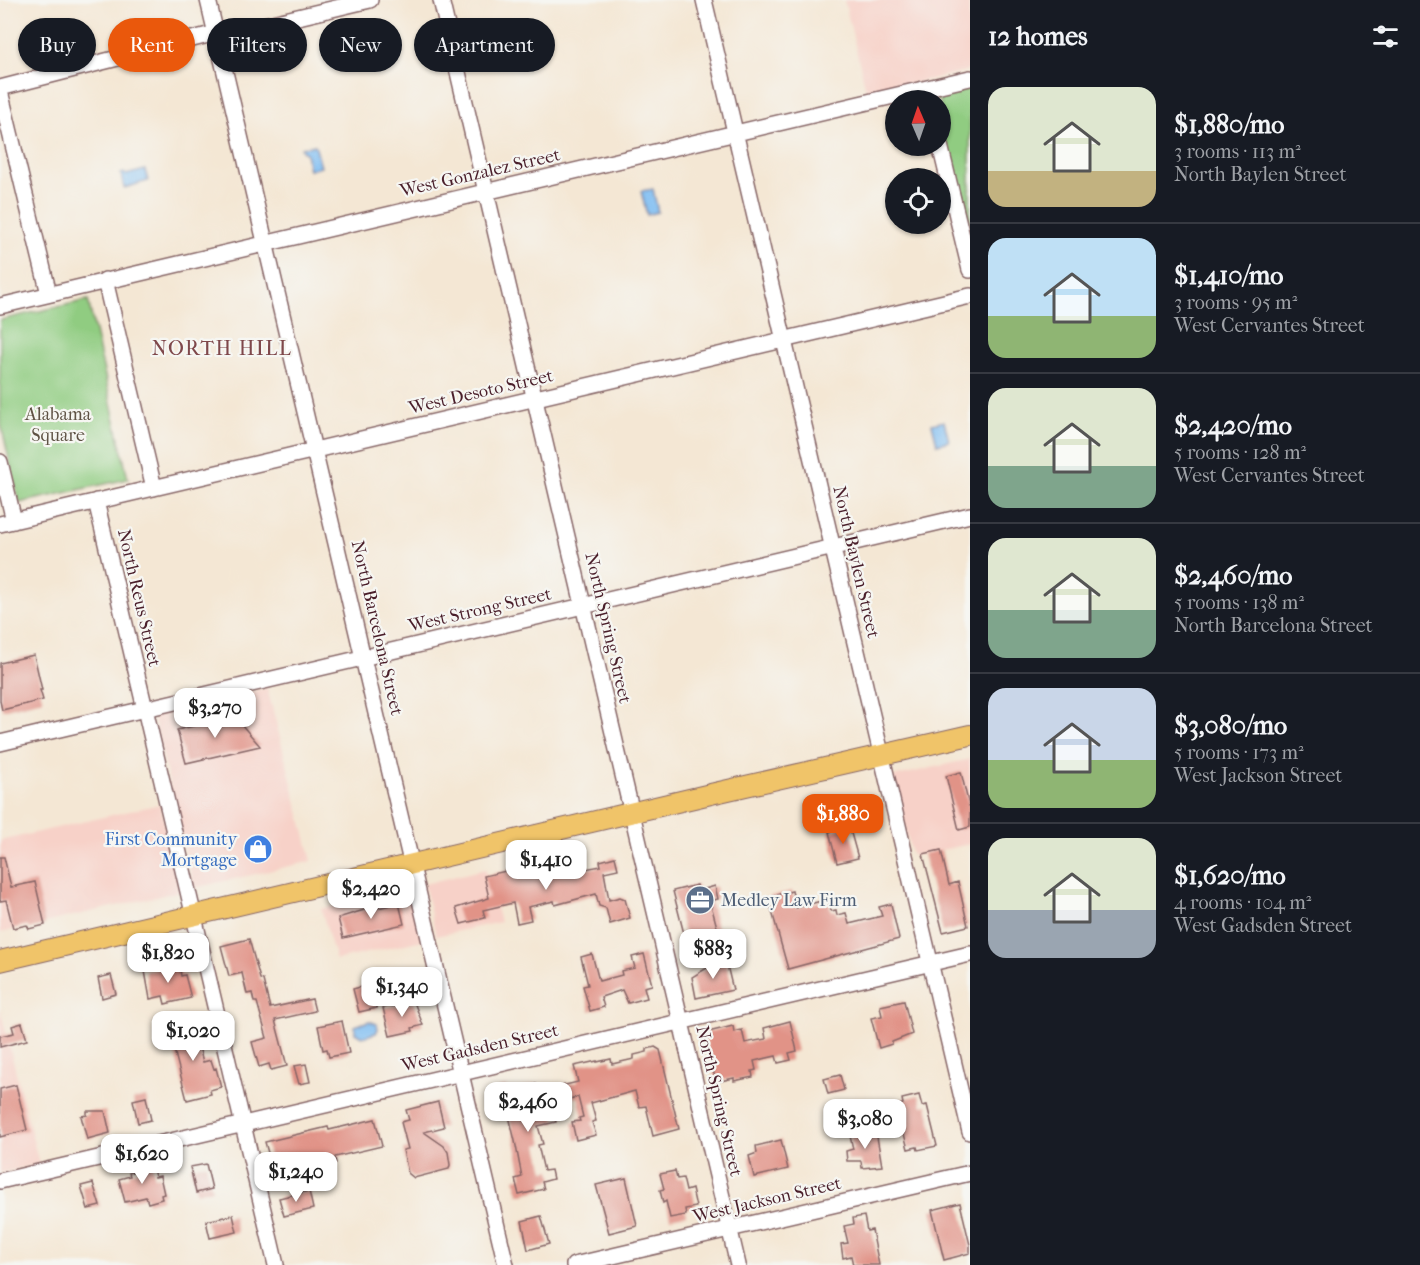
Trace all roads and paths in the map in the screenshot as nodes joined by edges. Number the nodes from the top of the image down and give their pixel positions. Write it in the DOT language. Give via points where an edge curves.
graph roads {
  1 [pos="208,0"];
  2 [pos="370,0"];
  3 [pos="441,0"];
  4 [pos="704,0"];
  5 [pos="212,18"];
  6 [pos="294,18"];
  7 [pos="207,35"];
  8 [pos="225,72"];
  9 [pos="970,78"];
  10 [pos="0,89"];
  11 [pos="938,90"];
  12 [pos="885,103"];
  13 [pos="735,133"];
  14 [pos="943,156"];
  15 [pos="485,192"];
  16 [pos="267,243"];
  17 [pos="970,270"];
  18 [pos="105,280"];
  19 [pos="49,294"];
  20 [pos="970,296"];
  21 [pos="0,306"];
  22 [pos="784,340"];
  23 [pos="535,399"];
  24 [pos="315,450"];
  25 [pos="0,462"];
  26 [pos="154,488"];
  27 [pos="96,501"];
  28 [pos="970,515"];
  29 [pos="7,522"];
  30 [pos="832,547"];
  31 [pos="583,606"];
  32 [pos="364,657"];
  33 [pos="145,709"];
  34 [pos="970,735"];
  35 [pos="0,743"];
  36 [pos="881,755"];
  37 [pos="632,813"];
  38 [pos="413,865"];
  39 [pos="193,916"];
  40 [pos="970,954"];
  41 [pos="0,961"];
  42 [pos="930,963"];
  43 [pos="680,1021"];
  44 [pos="461,1073"];
  45 [pos="242,1123"];
  46 [pos="970,1132"];
  47 [pos="970,1173"];
  48 [pos="0,1180"];
  49 [pos="729,1229"];
  50 [pos="276,1265"];
  51 [pos="506,1265"];
  52 [pos="574,1265"];
  53 [pos="738,1265"];
  1 -- 5 [label="street, North Barcelona Street"];
  2 -- 6 [label="street"];
  3 -- 15 [label="street, North Spring Street"];
  4 -- 13 [label="street, North Baylen Street"];
  7 -- 10 [label="street"];
  8 -- 16 [label="street, North Barcelona Street"];
  9 -- 11 [label="street, West Gonzalez Street"];
  10 -- 19 [label="street"];
  12 -- 13 [label="street, West Gonzalez Street"];
  13 -- 15 [label="street, West Gonzalez Street"];
  13 -- 22 [label="street, North Baylen Street"];
  14 -- 17 [label="street"];
  15 -- 16 [label="street, West Gonzalez Street"];
  15 -- 23 [label="street, North Spring Street"];
  16 -- 18 [label="street, West Gonzalez Street"];
  16 -- 24 [label="street, North Barcelona Street"];
  18 -- 19 [label="street, West Gonzalez Street"];
  18 -- 26 [label="street"];
  19 -- 21 [label="street, West Gonzalez Street"];
  20 -- 22 [label="street, West Desoto Street"];
  22 -- 23 [label="street, West Desoto Street"];
  22 -- 30 [label="street, North Baylen Street"];
  23 -- 24 [label="street, West Desoto Street"];
  23 -- 31 [label="street, North Spring Street"];
  24 -- 26 [label="street, West Desoto Street"];
  24 -- 32 [label="street, North Barcelona Street"];
  25 -- 29 [label="street"];
  26 -- 27 [label="street, West Desoto Street"];
  27 -- 29 [label="street, West Desoto Street"];
  27 -- 33 [label="street, North Reus Street"];
  28 -- 30 [label="street, West Strong Street"];
  30 -- 31 [label="street, West Strong Street"];
  30 -- 36 [label="street, North Baylen Street"];
  31 -- 32 [label="street, West Strong Street"];
  31 -- 37 [label="street, North Spring Street"];
  32 -- 33 [label="street, West Strong Street"];
  32 -- 38 [label="street, North Barcelona Street"];
  33 -- 35 [label="street, West Strong Street"];
  33 -- 39 [label="street, North Reus Street"];
  34 -- 36 [label="main road"];
  36 -- 37 [label="main road"];
  36 -- 42 [label="street, North Baylen Street"];
  37 -- 38 [label="main road"];
  37 -- 43 [label="street, North Spring Street"];
  38 -- 39 [label="main road"];
  38 -- 44 [label="street, North Barcelona Street"];
  39 -- 41 [label="main road"];
  39 -- 45 [label="street, North Reus Street"];
  40 -- 42 [label="street, West Gadsden Street"];
  42 -- 43 [label="street, West Gadsden Street"];
  42 -- 46 [label="street, North Baylen Street"];
  43 -- 44 [label="street, West Gadsden Street"];
  43 -- 49 [label="street, North Spring Street"];
  44 -- 45 [label="street, West Gadsden Street"];
  44 -- 51 [label="street, North Barcelona Street"];
  45 -- 48 [label="street, West Gadsden Street"];
  45 -- 50 [label="street, North Reus Street"];
  47 -- 49 [label="street, West Jackson Street"];
  49 -- 52 [label="street, West Jackson Street"];
  49 -- 53 [label="street, North Spring Street"];
}
